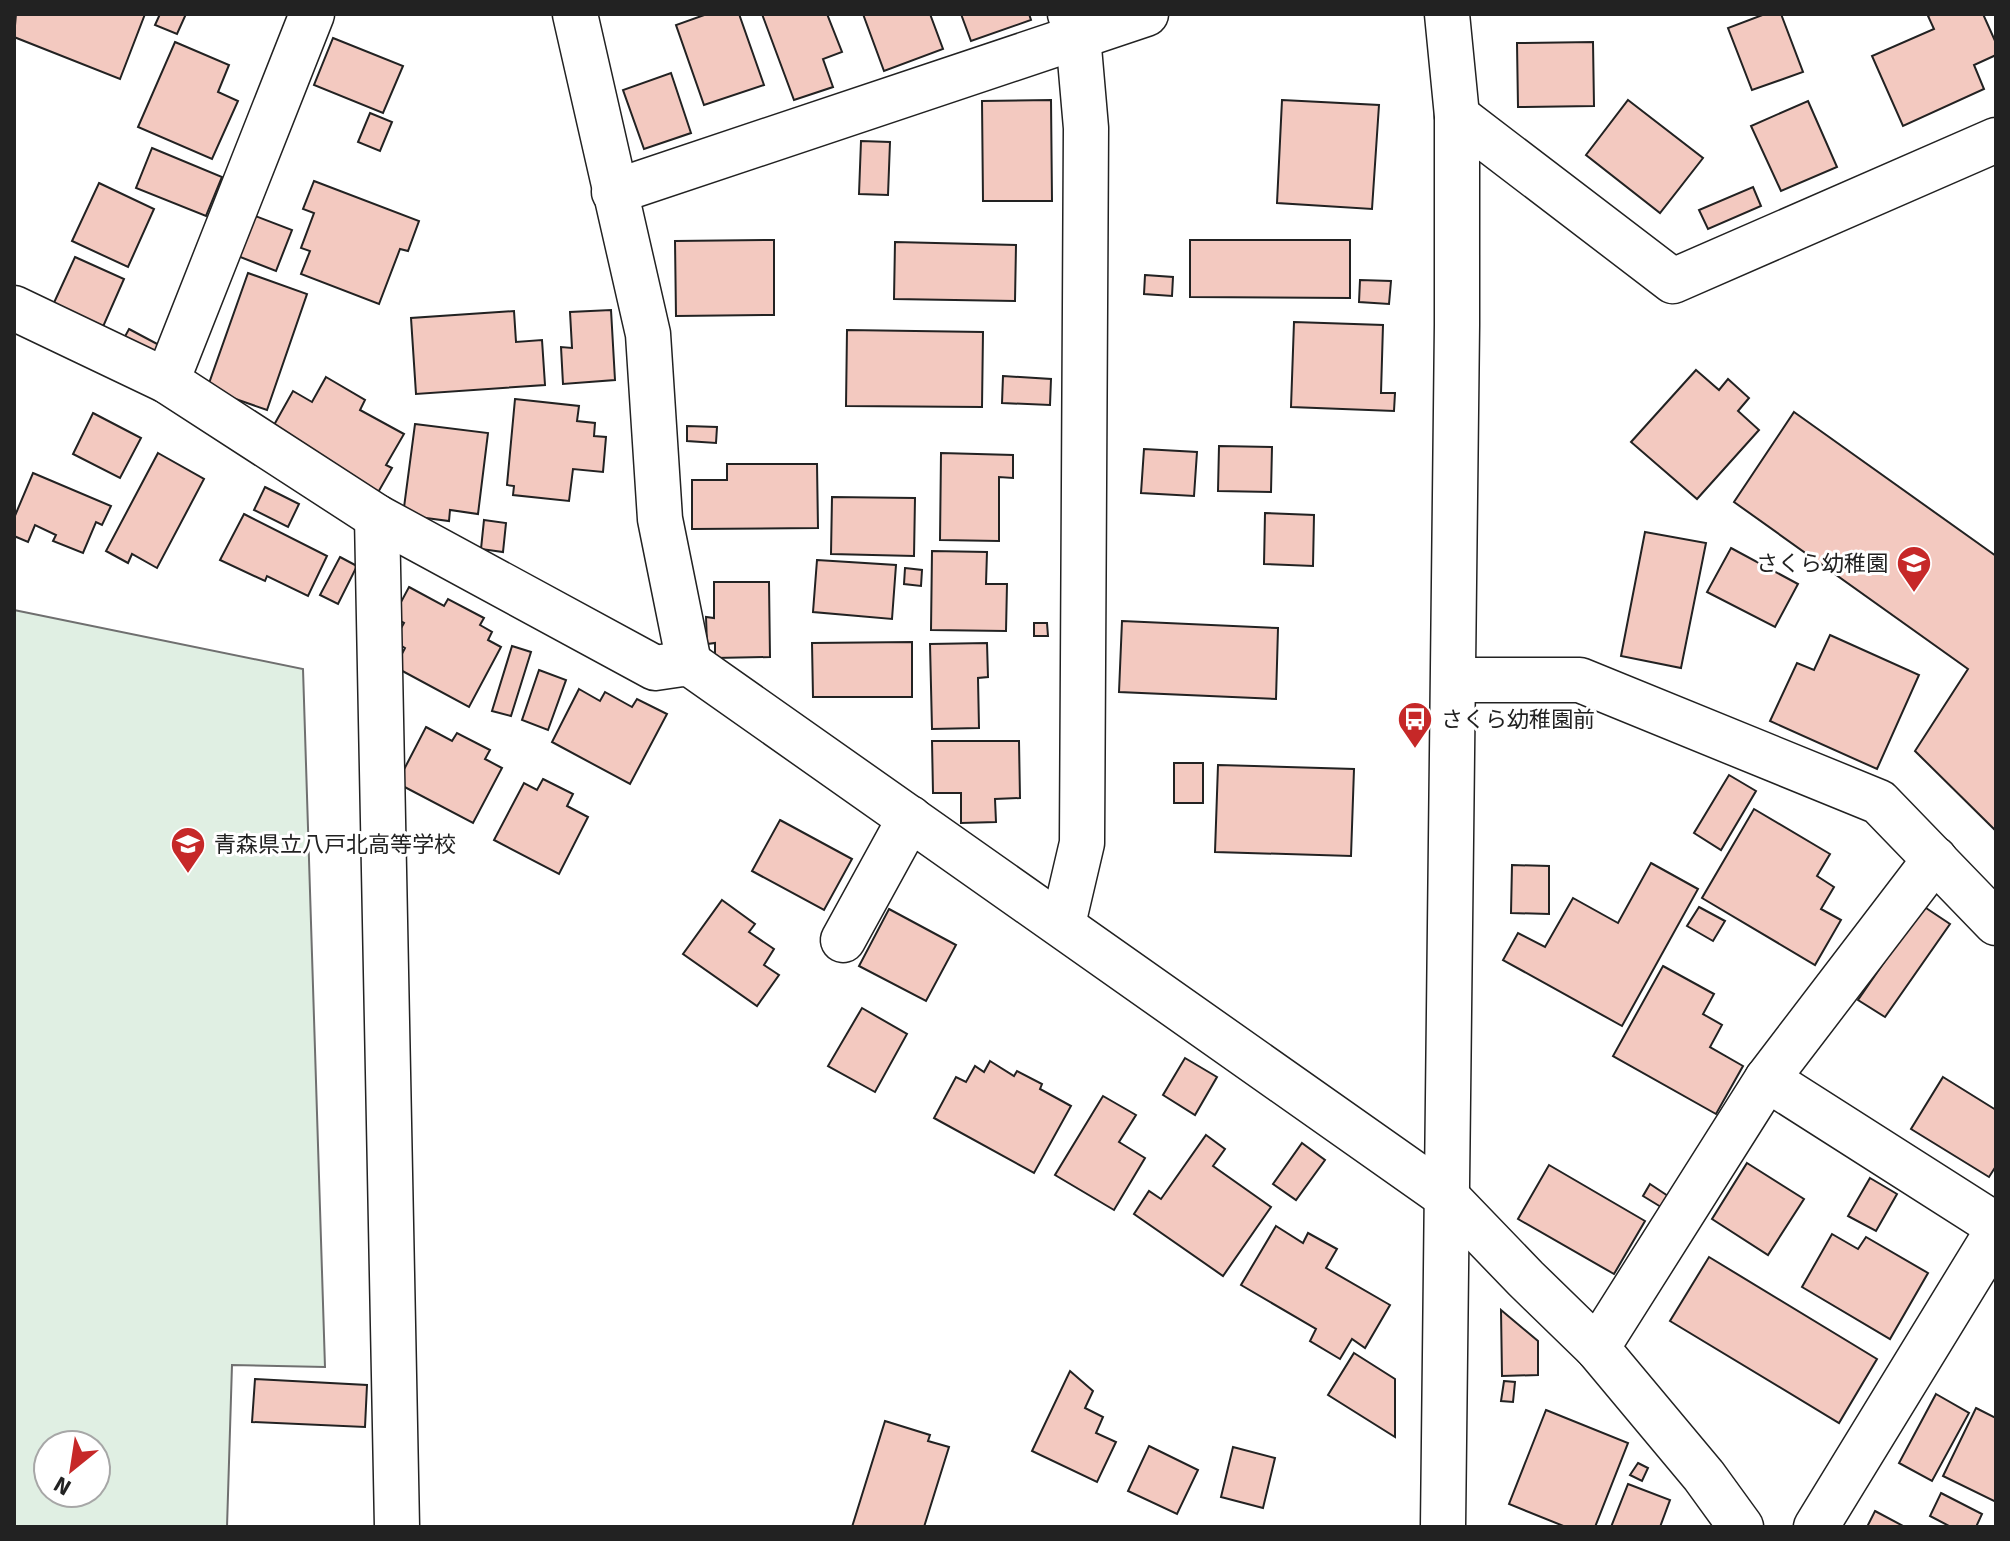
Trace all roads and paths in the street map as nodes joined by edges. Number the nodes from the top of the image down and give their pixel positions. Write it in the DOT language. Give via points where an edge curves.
graph roads {
  1 [pos="312,14"];
  2 [pos="575,14"];
  3 [pos="1146,14"];
  4 [pos="1447,14"];
  5 [pos="1074,25"];
  6 [pos="1457,116"];
  7 [pos="1996,140"];
  8 [pos="614,192"];
  9 [pos="14,308"];
  10 [pos="167,381"];
  11 [pos="377,517"];
  12 [pos="689,663"];
  13 [pos="1454,680"];
  14 [pos="910,818"];
  15 [pos="1935,859"];
  16 [pos="1996,923"];
  17 [pos="1063,924"];
  18 [pos="843,940"];
  19 [pos="1767,1079"];
  20 [pos="1447,1197"];
  21 [pos="1996,1225"];
  22 [pos="1996,1233"];
  23 [pos="1597,1348"];
  24 [pos="397,1527"];
  25 [pos="1443,1527"];
  26 [pos="1741,1527"];
  27 [pos="1816,1527"];
  1 -- 10 [label="street"];
  2 -- 8 [label="street"];
  3 -- 5 [label="street"];
  4 -- 6 [label="street"];
  5 -- 8 [label="street"];
  5 -- 17 [label="street" via="1086,128 1082,843"];
  6 -- 7 [label="street" via="1673,281"];
  6 -- 13 [label="street"];
  8 -- 12 [label="street" via="648,334 660,519"];
  9 -- 10 [label="street"];
  10 -- 11 [label="street"];
  11 -- 12 [label="street" via="655,668"];
  11 -- 24 [label="street"];
  12 -- 14 [label="street"];
  13 -- 15 [label="street" via="1580,680 1879,802"];
  13 -- 20 [label="street"];
  14 -- 17 [label="street"];
  14 -- 18 [label="street"];
  15 -- 16 [label="street"];
  15 -- 19 [label="street"];
  17 -- 20 [label="street"];
  19 -- 21 [label="street"];
  19 -- 23 [label="street"];
  20 -- 23 [label="street"];
  20 -- 25 [label="street"];
  22 -- 27 [label="street"];
  23 -- 26 [label="street"];
}
